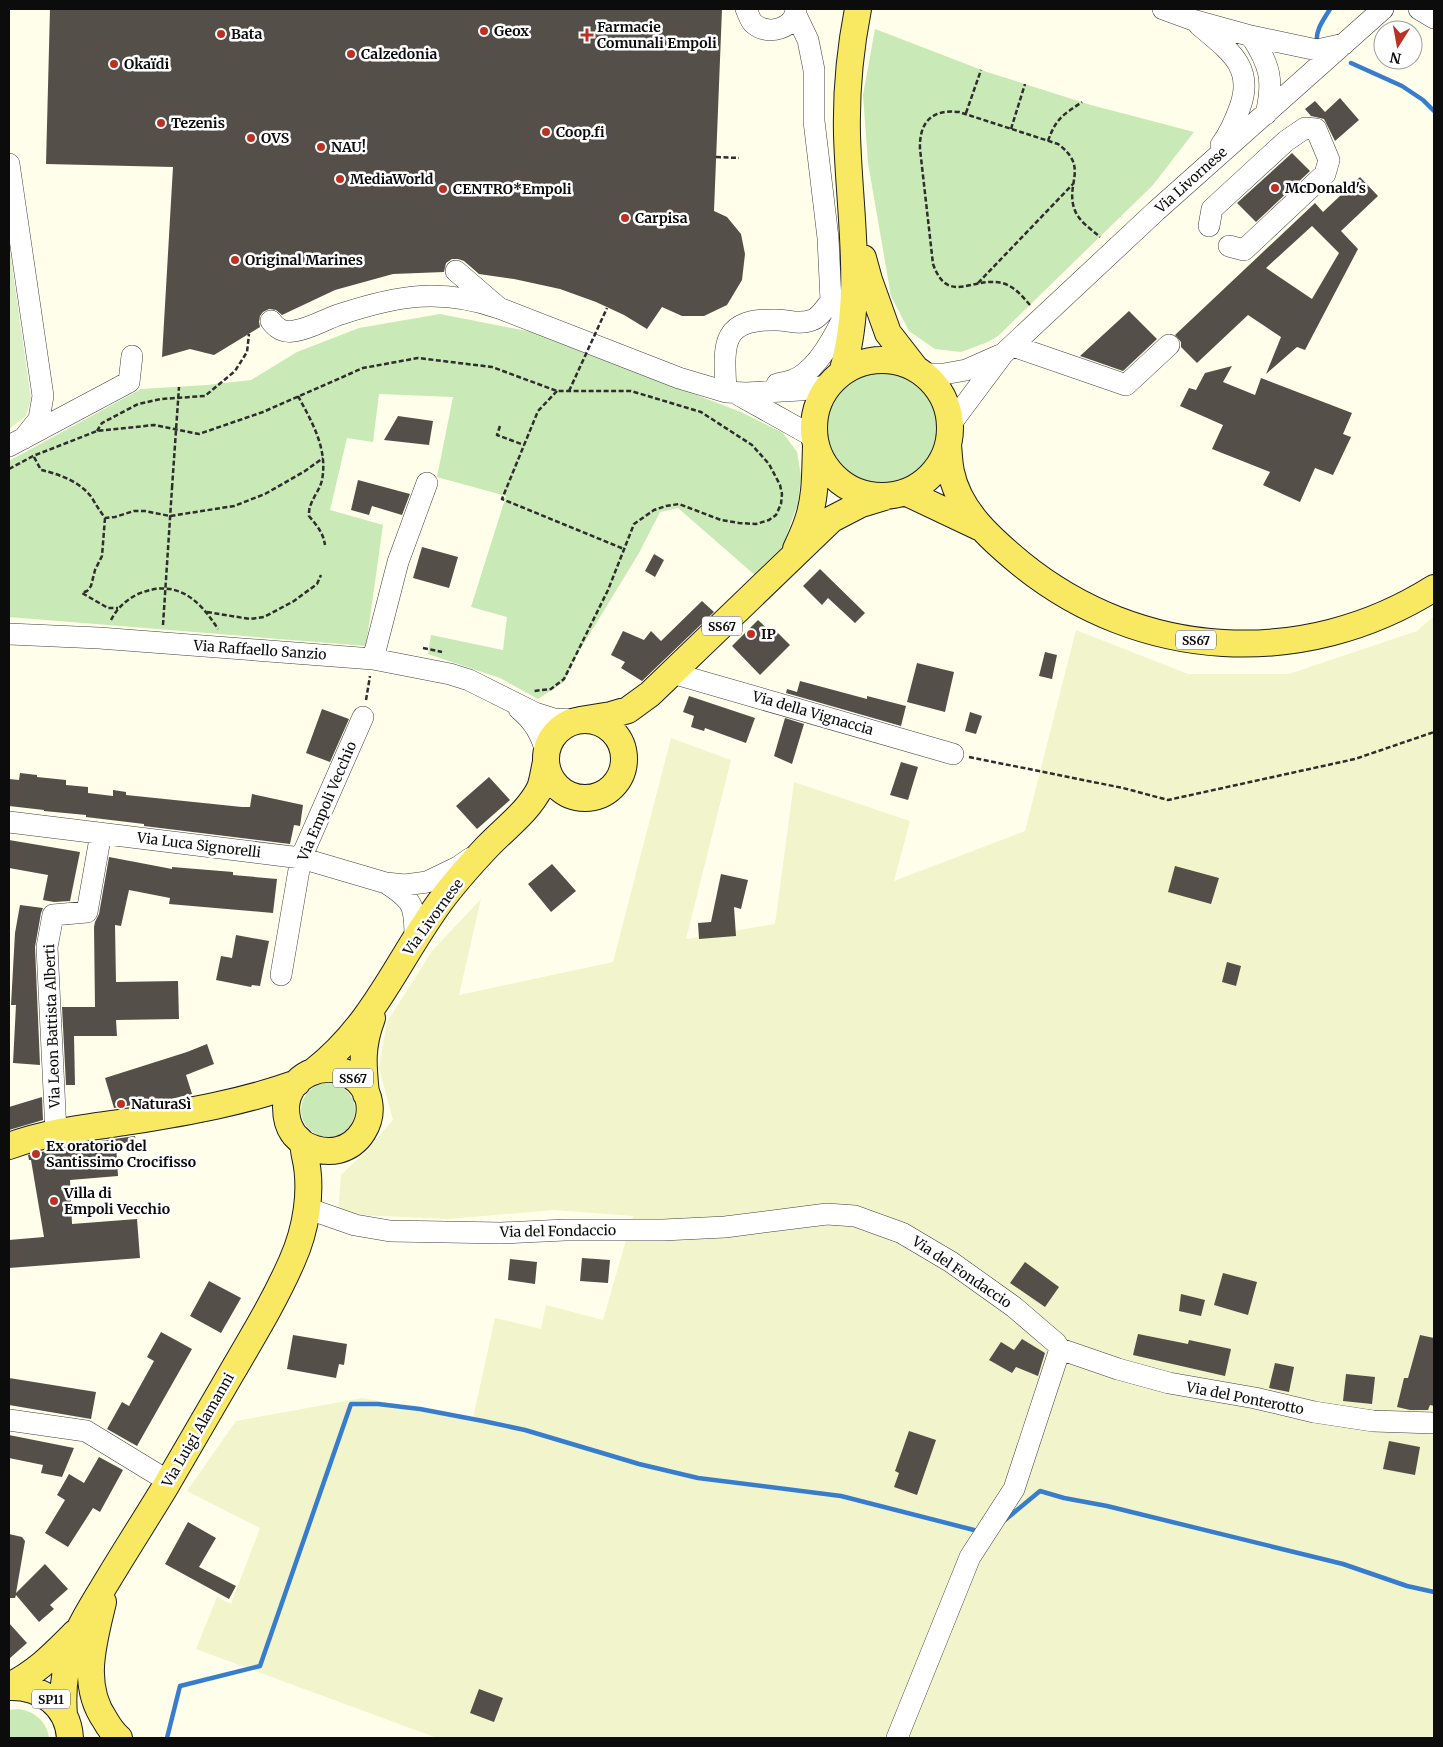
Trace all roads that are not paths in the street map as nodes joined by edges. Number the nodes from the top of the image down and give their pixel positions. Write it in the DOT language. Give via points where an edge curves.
graph roads {
  1 [pos="746,9"];
  2 [pos="858,9"];
  3 [pos="1163,9"];
  4 [pos="1383,9"];
  5 [pos="1420,9"];
  6 [pos="796,12"];
  7 [pos="1434,18"];
  8 [pos="1193,20"];
  9 [pos="1251,36"];
  10 [pos="1344,44"];
  11 [pos="1266,114"];
  12 [pos="9,164"];
  13 [pos="1200,173"];
  14 [pos="852,218"];
  15 [pos="1209,226"];
  16 [pos="1230,246"];
  17 [pos="456,271"];
  18 [pos="855,292"];
  19 [pos="500,308"];
  20 [pos="271,321"];
  21 [pos="1169,345"];
  22 [pos="1008,350"];
  23 [pos="132,356"];
  24 [pos="920,372"];
  25 [pos="835,379"];
  26 [pos="736,392"];
  27 [pos="949,435"];
  28 [pos="815,440"];
  29 [pos="22,447"];
  30 [pos="427,483"];
  31 [pos="898,494"];
  32 [pos="980,528"];
  33 [pos="793,557"];
  34 [pos="1434,588"];
  35 [pos="9,634"];
  36 [pos="372,659"];
  37 [pos="672,673"];
  38 [pos="650,694"];
  39 [pos="505,698"];
  40 [pos="363,717"];
  41 [pos="578,720"];
  42 [pos="953,754"];
  43 [pos="625,756"];
  44 [pos="546,758"];
  45 [pos="580,798"];
  46 [pos="517,819"];
  47 [pos="9,822"];
  48 [pos="101,833"];
  49 [pos="488,847"];
  50 [pos="302,858"];
  51 [pos="386,883"];
  52 [pos="415,938"];
  53 [pos="281,975"];
  54 [pos="378,1001"];
  55 [pos="306,1077"];
  56 [pos="366,1094"];
  57 [pos="56,1132"];
  58 [pos="302,1143"];
  59 [pos="9,1146"];
  60 [pos="343,1149"];
  61 [pos="308,1217"];
  62 [pos="1060,1349"];
  63 [pos="9,1420"];
  64 [pos="1434,1423"];
  65 [pos="168,1481"];
  66 [pos="108,1580"];
  67 [pos="79,1628"];
  68 [pos="9,1687"];
  69 [pos="71,1730"];
  70 [pos="120,1738"];
  71 [pos="897,1738"];
  1 -- 6 [label="street" via="753,23 777,30 791,23"];
  2 -- 14 [label="main road" via="849,60 847,132"];
  3 -- 8 [label="street"];
  4 -- 10 [label="street, Via Livornese / SS67"];
  5 -- 7 [label="street"];
  6 -- 26 [label="street" via="808,40 814,70 814,121 828,238 831,301 813,320 798,323 759,320 736,326 724,352"];
  8 -- 9 [label="street"];
  8 -- 13 [label="street" via="1228,50 1243,72 1246,86 1236,120"];
  9 -- 10 [label="street" via="1317,50"];
  9 -- 11 [label="street" via="1270,72"];
  10 -- 11 [label="street, Via Livornese / SS67"];
  11 -- 13 [label="street, Via Livornese / SS67"];
  12 -- 29 [label="street" via="43,396 39,419"];
  13 -- 22 [label="street, Via Livornese / SS67"];
  14 -- 18 [label="main road"];
  14 -- 24 [label="main road" via="888,333"];
  15 -- 16 [label="street" via="1212,209 1286,141 1305,128 1316,129 1329,160 1325,174 1244,250"];
  17 -- 19 [label="street"];
  18 -- 25 [label="main road" via="850,346"];
  18 -- 26 [label="street" via="821,355 807,372 787,382"];
  19 -- 20 [label="street" via="461,298 416,296 383,301 295,331 281,331"];
  19 -- 26 [label="street" via="679,378"];
  21 -- 22 [label="street" via="1126,385"];
  22 -- 24 [label="street, Via Livornese / SS67" via="966,370 944,374"];
  22 -- 27 [label="street, Via Livornese / SS67"];
  23 -- 29 [label="street" via="129,382"];
  24 -- 25 [label="main road, Via Livornese / SS67" via="898,362 879,360 860,364"];
  24 -- 27 [label="main road, SS67" via="938,388 947,406"];
  25 -- 26 [label="street" via="800,390"];
  25 -- 28 [label="main road, Via Livornese / SS67" via="818,404"];
  26 -- 28 [label="street"];
  27 -- 31 [label="main road, Via Livornese / SS67" via="937,469 928,479"];
  27 -- 32 [label="main road, SS67" via="954,484"];
  28 -- 31 [label="main road, Via Livornese / SS67" via="823,462 841,482 865,494"];
  28 -- 33 [label="main road, Via Livornese / SS67" via="811,507"];
  30 -- 36 [label="street" via="398,562"];
  31 -- 32 [label="main road, SS67"];
  31 -- 33 [label="main road, Via Livornese / SS67" via="846,511"];
  32 -- 34 [label="main road, SS67" via="1029,571 1070,598 1142,629 1207,642 1256,644 1307,639 1383,616"];
  33 -- 37 [label="main road, Via Livornese / SS67"];
  35 -- 36 [label="street, Via Raffaello Sanzio"];
  36 -- 39 [label="street, Via Raffaello Sanzio" via="450,674"];
  37 -- 38 [label="main road, Via Livornese / SS67"];
  37 -- 42 [label="street, Via della Vignaccia"];
  38 -- 41 [label="main road, Via Livornese / SS67" via="628,710"];
  38 -- 43 [label="main road, Via Livornese / SS67" via="637,715"];
  39 -- 41 [label="street, Via Raffaello Sanzio" via="554,719"];
  39 -- 44 [label="street, Via Raffaello Sanzio" via="526,714 536,727 544,742"];
  40 -- 50 [label="street, Via Empoli Vecchio"];
  41 -- 43 [label="main road" via="593,720 605,725 615,733"];
  41 -- 44 [label="main road, Via Livornese / SS67" via="556,732"];
  43 -- 45 [label="main road, Via Livornese / SS67" via="624,768 612,788 603,794"];
  44 -- 45 [label="main road" via="557,786"];
  44 -- 46 [label="main road, Via Livornese / SS67" via="541,786"];
  45 -- 46 [label="main road, Via Livornese / SS67" via="554,800"];
  46 -- 49 [label="main road, Via Livornese / SS67"];
  47 -- 48 [label="street, Via Luca Signorelli"];
  48 -- 50 [label="street, Via Luca Signorelli"];
  48 -- 57 [label="street, Via Leon Battista Alberti" via="87,912 54,915 47,947"];
  49 -- 51 [label="street" via="427,882 405,886"];
  49 -- 52 [label="main road, Via Livornese / SS67" via="441,900"];
  50 -- 51 [label="street, Via Luca Signorelli"];
  50 -- 53 [label="street, Via Empoli Vecchio"];
  51 -- 52 [label="street" via="411,902"];
  52 -- 54 [label="main road, Via Livornese / SS67"];
  54 -- 55 [label="main road, Via Livornese / SS67" via="343,1046"];
  54 -- 56 [label="main road, Via Livornese / SS67" via="363,1049"];
  55 -- 56 [label="main road, Via Livornese / SS67" via="327,1069 339,1070 350,1075"];
  55 -- 57 [label="main road, Via Livornese" via="224,1104"];
  55 -- 58 [label="main road, Via Livornese / SS67" via="289,1094 286,1107 287,1121"];
  56 -- 60 [label="main road, Via Livornese / SS67" via="368,1120 363,1133"];
  57 -- 59 [label="main road, Via Livornese"];
  58 -- 60 [label="main road" via="322,1152"];
  58 -- 61 [label="main road, Via Luigi Alamanni" via="309,1197"];
  60 -- 61 [label="main road, Via Luigi Alamanni" via="324,1175"];
  61 -- 62 [label="street, Via del Fondaccio" via="390,1231 501,1233 725,1227 827,1214 855,1216 902,1232 951,1262 1014,1307"];
  61 -- 65 [label="main road, Via Luigi Alamanni" via="273,1302"];
  62 -- 64 [label="street, Via del Ponterotto" via="1170,1383 1314,1412 1373,1421"];
  62 -- 71 [label="street" via="1014,1489 970,1557"];
  63 -- 65 [label="street" via="86,1431"];
  65 -- 66 [label="main road, Via Luigi Alamanni"];
  66 -- 67 [label="main road, Via Luigi Alamanni"];
  66 -- 70 [label="main road" via="91,1657 91,1688 99,1712"];
  67 -- 68 [label="main road, Via Luigi Alamanni" via="29,1676"];
  67 -- 69 [label="main road, Via Luigi Alamanni" via="69,1656 62,1694"];
  68 -- 69 [label="main road, SP11" via="27,1688 46,1695 56,1704"];
}
